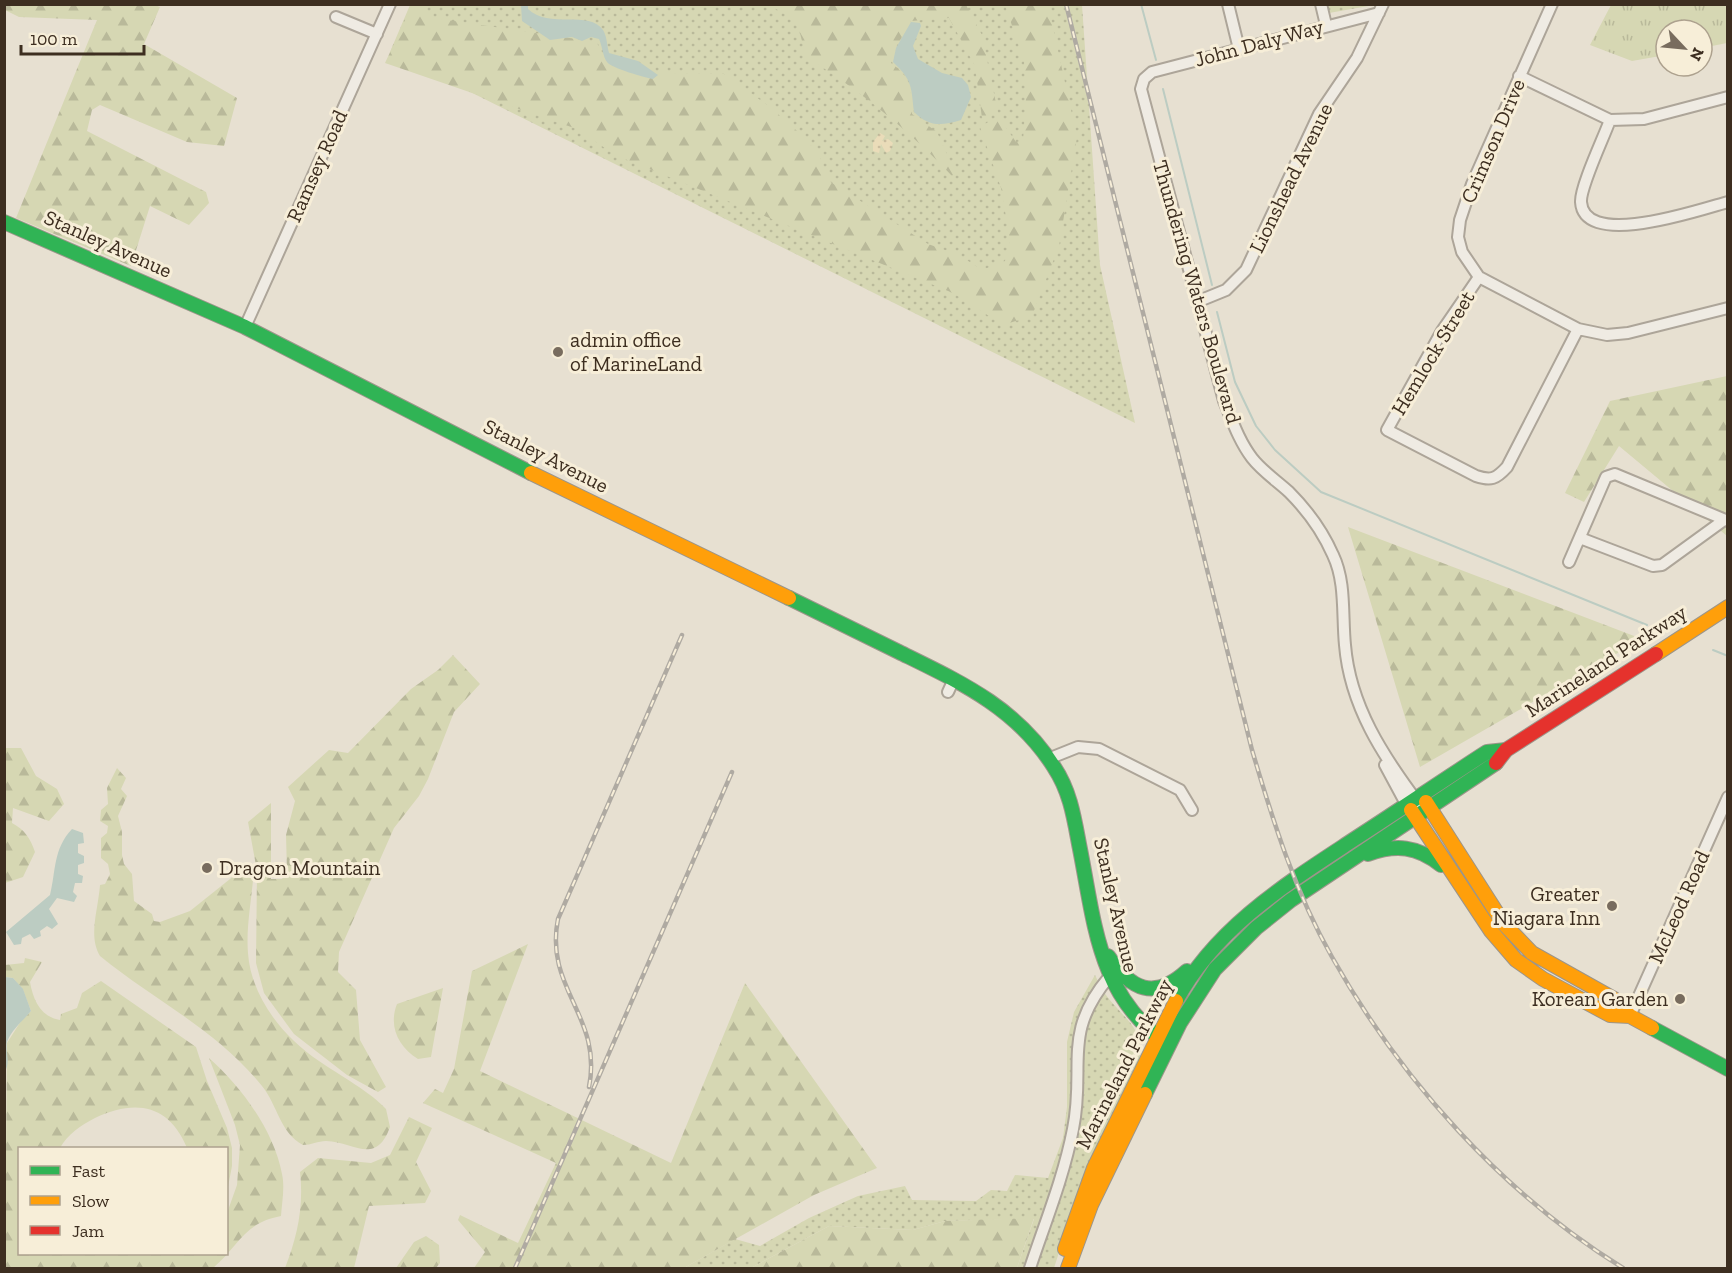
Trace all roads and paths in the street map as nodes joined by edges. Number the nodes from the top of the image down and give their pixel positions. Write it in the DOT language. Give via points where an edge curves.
graph roads {
  1 [pos="390,4"];
  2 [pos="1228,4"];
  3 [pos="1321,4"];
  4 [pos="1552,4"];
  5 [pos="1381,9"];
  6 [pos="336,17"];
  7 [pos="1326,25"];
  8 [pos="377,33"];
  9 [pos="1239,49"];
  10 [pos="1520,76"];
  11 [pos="1143,81"];
  12 [pos="1728,97"];
  13 [pos="1610,120"];
  14 [pos="1728,202"];
  15 [pos="4,222"];
  16 [pos="1479,277"];
  17 [pos="1199,301"];
  18 [pos="1728,308"];
  19 [pos="245,327"];
  20 [pos="1578,330"];
  21 [pos="1726,520"];
  22 [pos="1580,538"];
  23 [pos="1569,562"];
  24 [pos="1728,607"];
  25 [pos="1381,750"];
  26 [pos="1506,750"];
  27 [pos="1048,759"];
  28 [pos="1728,797"];
  29 [pos="1414,799"];
  30 [pos="1430,808"];
  31 [pos="1192,810"];
  32 [pos="1415,817"];
  33 [pos="1347,863"];
  34 [pos="1450,873"];
  35 [pos="1278,890"];
  36 [pos="1100,943"];
  37 [pos="1109,977"];
  38 [pos="1630,1016"];
  39 [pos="1155,1038"];
  40 [pos="1169,1045"];
  41 [pos="1728,1069"];
  42 [pos="1030,1269"];
  43 [pos="1059,1269"];
  44 [pos="1068,1269"];
  1 -- 8 [label="street, Ramsey Road"];
  2 -- 9 [label="street"];
  3 -- 7 [label="street"];
  4 -- 10 [label="street, Crimson Drive"];
  5 -- 7 [label="street, John Daly Way"];
  5 -- 17 [label="street, Lionshead Avenue" via="1357,58 1316,121 1246,270 1226,290"];
  6 -- 8 [label="street"];
  7 -- 9 [label="street, John Daly Way"];
  8 -- 19 [label="street, Ramsey Road"];
  9 -- 11 [label="street, John Daly Way" via="1152,72"];
  10 -- 13 [label="street"];
  10 -- 16 [label="street, Crimson Drive" via="1460,220 1458,237 1462,252"];
  11 -- 17 [label="street, Thundering Waters Boulevard" via="1142,95"];
  12 -- 13 [label="street" via="1644,118"];
  13 -- 14 [label="street" via="1582,188 1581,204 1586,215 1604,224 1634,226"];
  15 -- 19 [label="main road, Stanley Avenue"];
  16 -- 20 [label="street"];
  16 -- 20 [label="street, Hemlock Street" via="1442,331 1387,430 1476,476 1489,480 1497,477 1507,467"];
  17 -- 25 [label="street, Thundering Waters Boulevard" via="1224,401 1238,434 1252,458 1308,512 1335,558 1352,679 1359,708"];
  18 -- 20 [label="street" via="1628,333 1607,335"];
  19 -- 27 [label="main road, Stanley Avenue" via="951,685 975,689 1014,719"];
  21 -- 22 [label="street" via="1662,565 1653,566"];
  21 -- 22 [label="street" via="1610,474"];
  22 -- 23 [label="street"];
  24 -- 26 [label="main road, Marineland Parkway"];
  25 -- 29 [label="street, Thundering Waters Boulevard" via="1385,766"];
  25 -- 29 [label="street, Thundering Waters Boulevard" via="1395,759"];
  26 -- 29 [label="main road, Marineland Parkway" via="1486,752"];
  26 -- 30 [label="main road, Marineland Parkway" via="1494,766"];
  27 -- 31 [label="street" via="1078,747 1099,749 1180,790"];
  27 -- 36 [label="main road, Stanley Avenue" via="1063,781 1073,810"];
  28 -- 38 [label="street, McLeod Road"];
  29 -- 30 [label="main road"];
  29 -- 32 [label="main road"];
  29 -- 35 [label="main road, Marineland Parkway"];
  30 -- 32 [label="main road, Marineland Parkway"];
  30 -- 38 [label="main road" via="1517,940 1547,963 1614,999"];
  32 -- 33 [label="main road, Marineland Parkway"];
  32 -- 34 [label="main road"];
  33 -- 34 [label="main road" via="1405,845 1429,855"];
  33 -- 40 [label="main road, Marineland Parkway" via="1279,909 1233,950 1192,1003"];
  34 -- 38 [label="main road" via="1516,960 1611,1015"];
  35 -- 36 [label="main road" via="1242,913 1176,983 1162,989 1129,983 1119,975"];
  35 -- 39 [label="main road, Marineland Parkway" via="1233,927 1207,956"];
  36 -- 37 [label="main road, Stanley Avenue"];
  37 -- 39 [label="main road, Stanley Avenue" via="1125,1007"];
  37 -- 42 [label="street, Marineland Parkway" via="1094,997 1079,1030 1074,1127"];
  38 -- 41 [label="main road"];
  39 -- 40 [label="main road, Stanley Avenue"];
  39 -- 43 [label="main road, Marineland Parkway" via="1094,1168"];
  40 -- 44 [label="main road, Marineland Parkway" via="1091,1205"];
}
